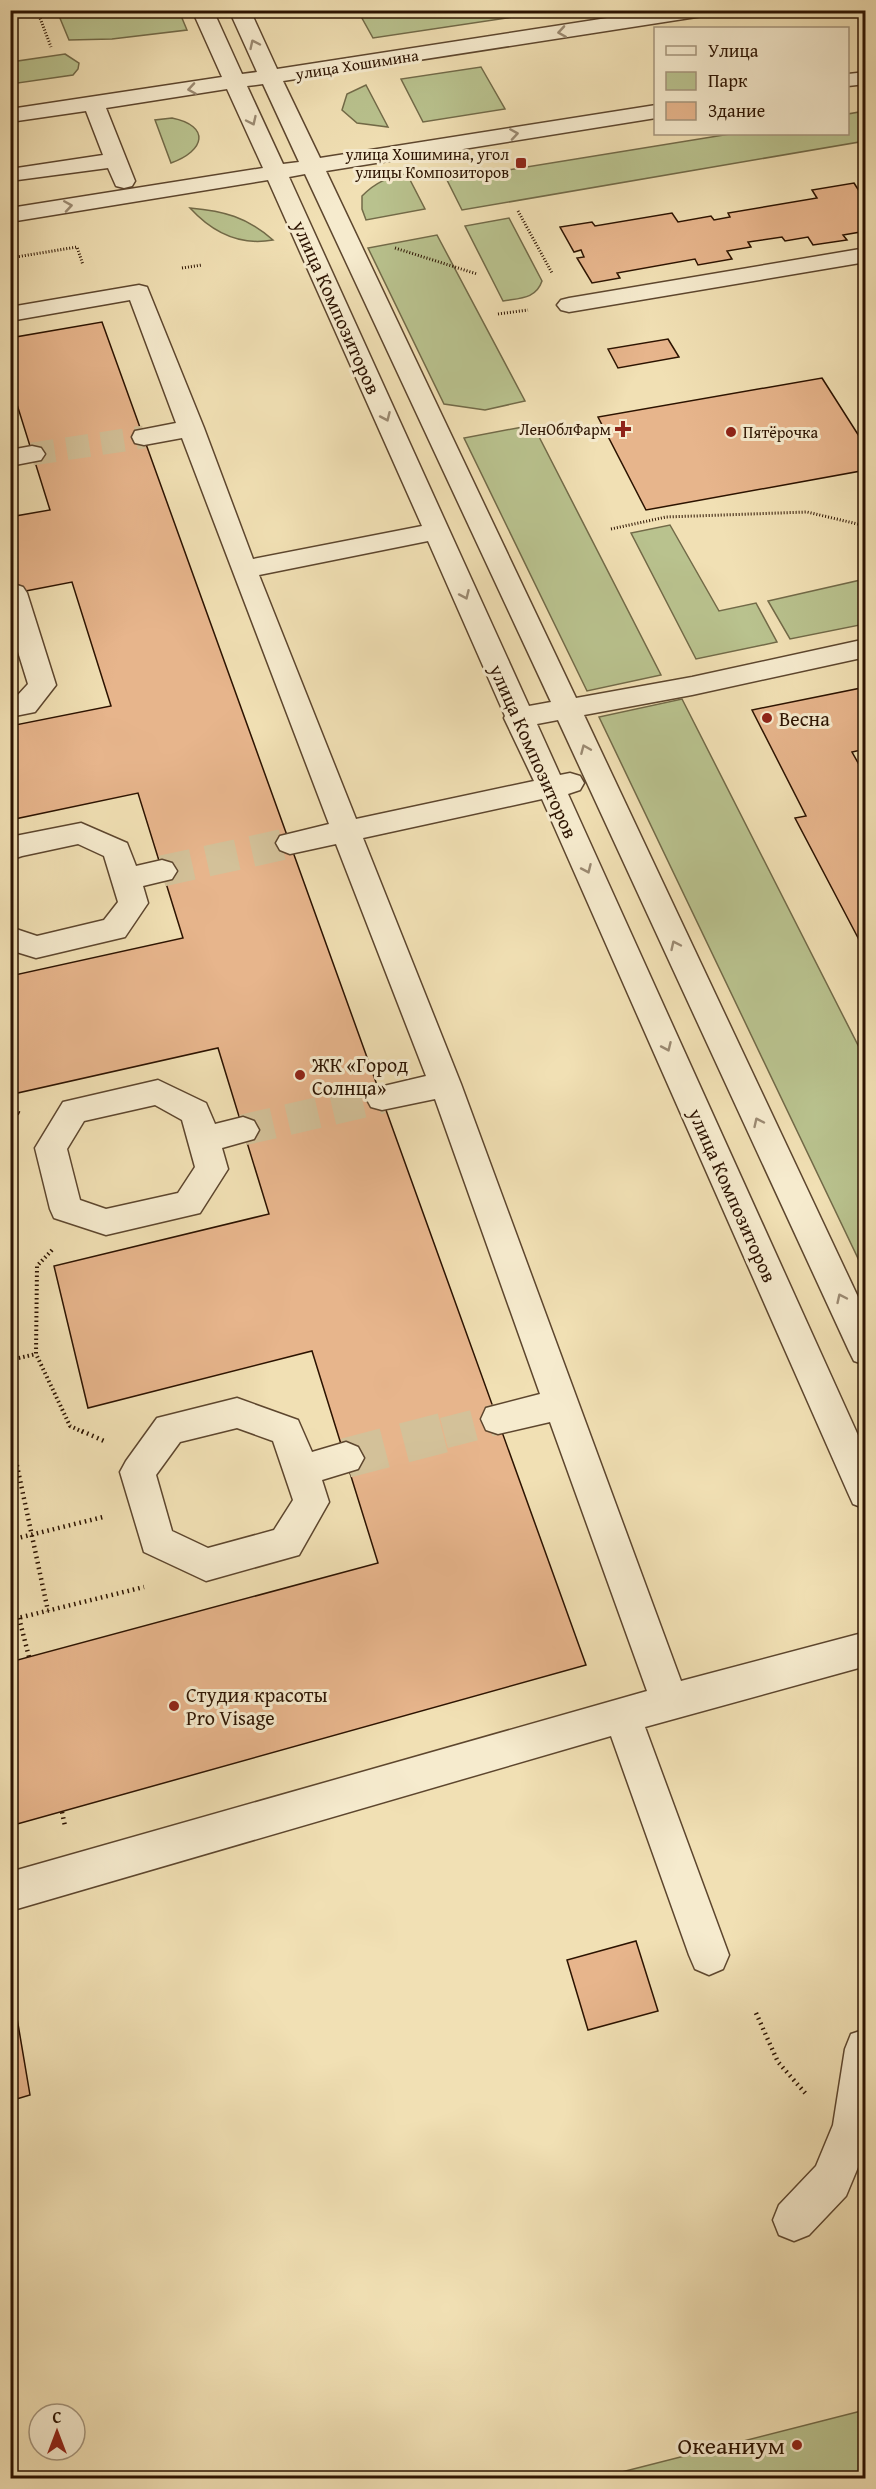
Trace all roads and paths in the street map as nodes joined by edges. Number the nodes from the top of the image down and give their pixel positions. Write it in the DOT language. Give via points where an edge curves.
graph roads {
  1 [pos="37,10"];
  2 [pos="202,10"];
  3 [pos="238,10"];
  4 [pos="703,10"];
  5 [pos="51,46"];
  6 [pos="270,77"];
  7 [pos="866,78"];
  8 [pos="849,81"];
  9 [pos="233,83"];
  10 [pos="94,104"];
  11 [pos="654,111"];
  12 [pos="10,117"];
  13 [pos="116,160"];
  14 [pos="311,167"];
  15 [pos="276,172"];
  16 [pos="15,175"];
  17 [pos="130,196"];
  18 [pos="518,211"];
  19 [pos="10,215"];
  20 [pos="391,246"];
  21 [pos="866,255"];
  22 [pos="10,258"];
  23 [pos="202,265"];
  24 [pos="182,268"];
  25 [pos="85,271"];
  26 [pos="477,274"];
  27 [pos="569,305"];
  28 [pos="10,314"];
  29 [pos="192,428"];
  30 [pos="144,437"];
  31 [pos="866,526"];
  32 [pos="611,529"];
  33 [pos="437,531"];
  34 [pos="245,569"];
  35 [pos="14,593"];
  36 [pos="17,625"];
  37 [pos="866,648"];
  38 [pos="10,708"];
  39 [pos="567,708"];
  40 [pos="518,718"];
  41 [pos="597,777"];
  42 [pos="551,788"];
  43 [pos="347,831"];
  44 [pos="290,843"];
  45 [pos="10,850"];
  46 [pos="162,871"];
  47 [pos="126,879"];
  48 [pos="10,938"];
  49 [pos="445,1084"];
  50 [pos="382,1098"];
  51 [pos="243,1130"];
  52 [pos="204,1140"];
  53 [pos="85,1215"];
  54 [pos="866,1351"];
  55 [pos="36,1354"];
  56 [pos="10,1359"];
  57 [pos="561,1404"];
  58 [pos="498,1419"];
  59 [pos="10,1432"];
  60 [pos="346,1458"];
  61 [pos="147,1461"];
  62 [pos="302,1470"];
  63 [pos="866,1492"];
  64 [pos="147,1506"];
  65 [pos="32,1535"];
  66 [pos="10,1540"];
  67 [pos="174,1550"];
  68 [pos="48,1611"];
  69 [pos="19,1618"];
  70 [pos="10,1620"];
  71 [pos="866,1649"];
  72 [pos="29,1657"];
  73 [pos="670,1703"];
  74 [pos="622,1715"];
  75 [pos="10,1892"];
  76 [pos="709,1955"];
  77 [pos="756,2013"];
  78 [pos="866,2049"];
  79 [pos="854,2125"];
  80 [pos="794,2220"];
  1 -- 5 [label="path"];
  2 -- 9 [label="street, улица Композиторов"];
  6 -- 3 [label="street, улица Композиторов, one-way"];
  4 -- 6 [label="street, улица Хошимина, one-way"];
  6 -- 9 [label="street, улица Хошимина"];
  6 -- 14 [label="street, улица Композиторов"];
  7 -- 8 [label="street"];
  9 -- 10 [label="street, улица Хошимина, one-way"];
  9 -- 15 [label="street, улица Композиторов, one-way"];
  10 -- 12 [label="street, улица Хошимина"];
  10 -- 13 [label="street"];
  14 -- 11 [label="street, one-way"];
  13 -- 16 [label="street"];
  13 -- 17 [label="street"];
  14 -- 15 [label="street"];
  14 -- 39 [label="street, улица Композиторов"];
  15 -- 17 [label="street"];
  15 -- 33 [label="street, улица Композиторов, one-way"];
  19 -- 17 [label="street, one-way"];
  18 -- 27 [label="path"];
  20 -- 26 [label="path"];
  21 -- 27 [label="street"];
  22 -- 25 [label="path" via="77,248"];
  23 -- 24 [label="path"];
  28 -- 29 [label="street" via="140,292"];
  29 -- 30 [label="street"];
  29 -- 34 [label="street"];
  31 -- 32 [label="path" via="807,512 666,517"];
  33 -- 34 [label="street"];
  33 -- 40 [label="street, улица Композиторов, one-way"];
  34 -- 43 [label="street"];
  35 -- 36 [label="street"];
  36 -- 38 [label="street" via="42,685 25,705"];
  37 -- 39 [label="street" via="692,686"];
  39 -- 40 [label="street"];
  41 -- 39 [label="street, улица Композиторов, one-way"];
  40 -- 42 [label="street, улица Композиторов"];
  41 -- 42 [label="street"];
  54 -- 41 [label="street, улица Композиторов, one-way"];
  42 -- 43 [label="street"];
  42 -- 63 [label="street, улица Композиторов, one-way"];
  43 -- 44 [label="street"];
  43 -- 49 [label="street"];
  45 -- 47 [label="street" via="81,833 117,850"];
  46 -- 47 [label="street"];
  47 -- 48 [label="street" via="133,903 114,929 36,946"];
  49 -- 50 [label="street"];
  49 -- 57 [label="street"];
  51 -- 52 [label="street"];
  52 -- 53 [label="street" via="212,1169 188,1204 106,1222"];
  52 -- 53 [label="street" via="195,1112 158,1092 74,1111 51,1148 66,1209"];
  53 -- 55 [label="path" via="37,1266"];
  55 -- 56 [label="path"];
  55 -- 61 [label="path" via="70,1426"];
  57 -- 58 [label="street"];
  57 -- 73 [label="street"];
  59 -- 65 [label="path"];
  60 -- 62 [label="street"];
  61 -- 62 [label="street" via="169,1429 237,1413 286,1431"];
  61 -- 64 [label="street" via="138,1472"];
  62 -- 67 [label="street" via="311,1502 286,1543 206,1564"];
  64 -- 65 [label="path"];
  64 -- 67 [label="street" via="157,1541"];
  65 -- 66 [label="path"];
  65 -- 68 [label="path"];
  67 -- 68 [label="path" via="155,1584"];
  68 -- 69 [label="path"];
  69 -- 70 [label="path"];
  69 -- 72 [label="path"];
  71 -- 73 [label="street"];
  73 -- 74 [label="street"];
  74 -- 75 [label="street"];
  74 -- 76 [label="street"];
  77 -- 79 [label="path" via="778,2062 808,2097"];
  78 -- 79 [label="street"];
  79 -- 80 [label="street" via="831,2181"];
}
